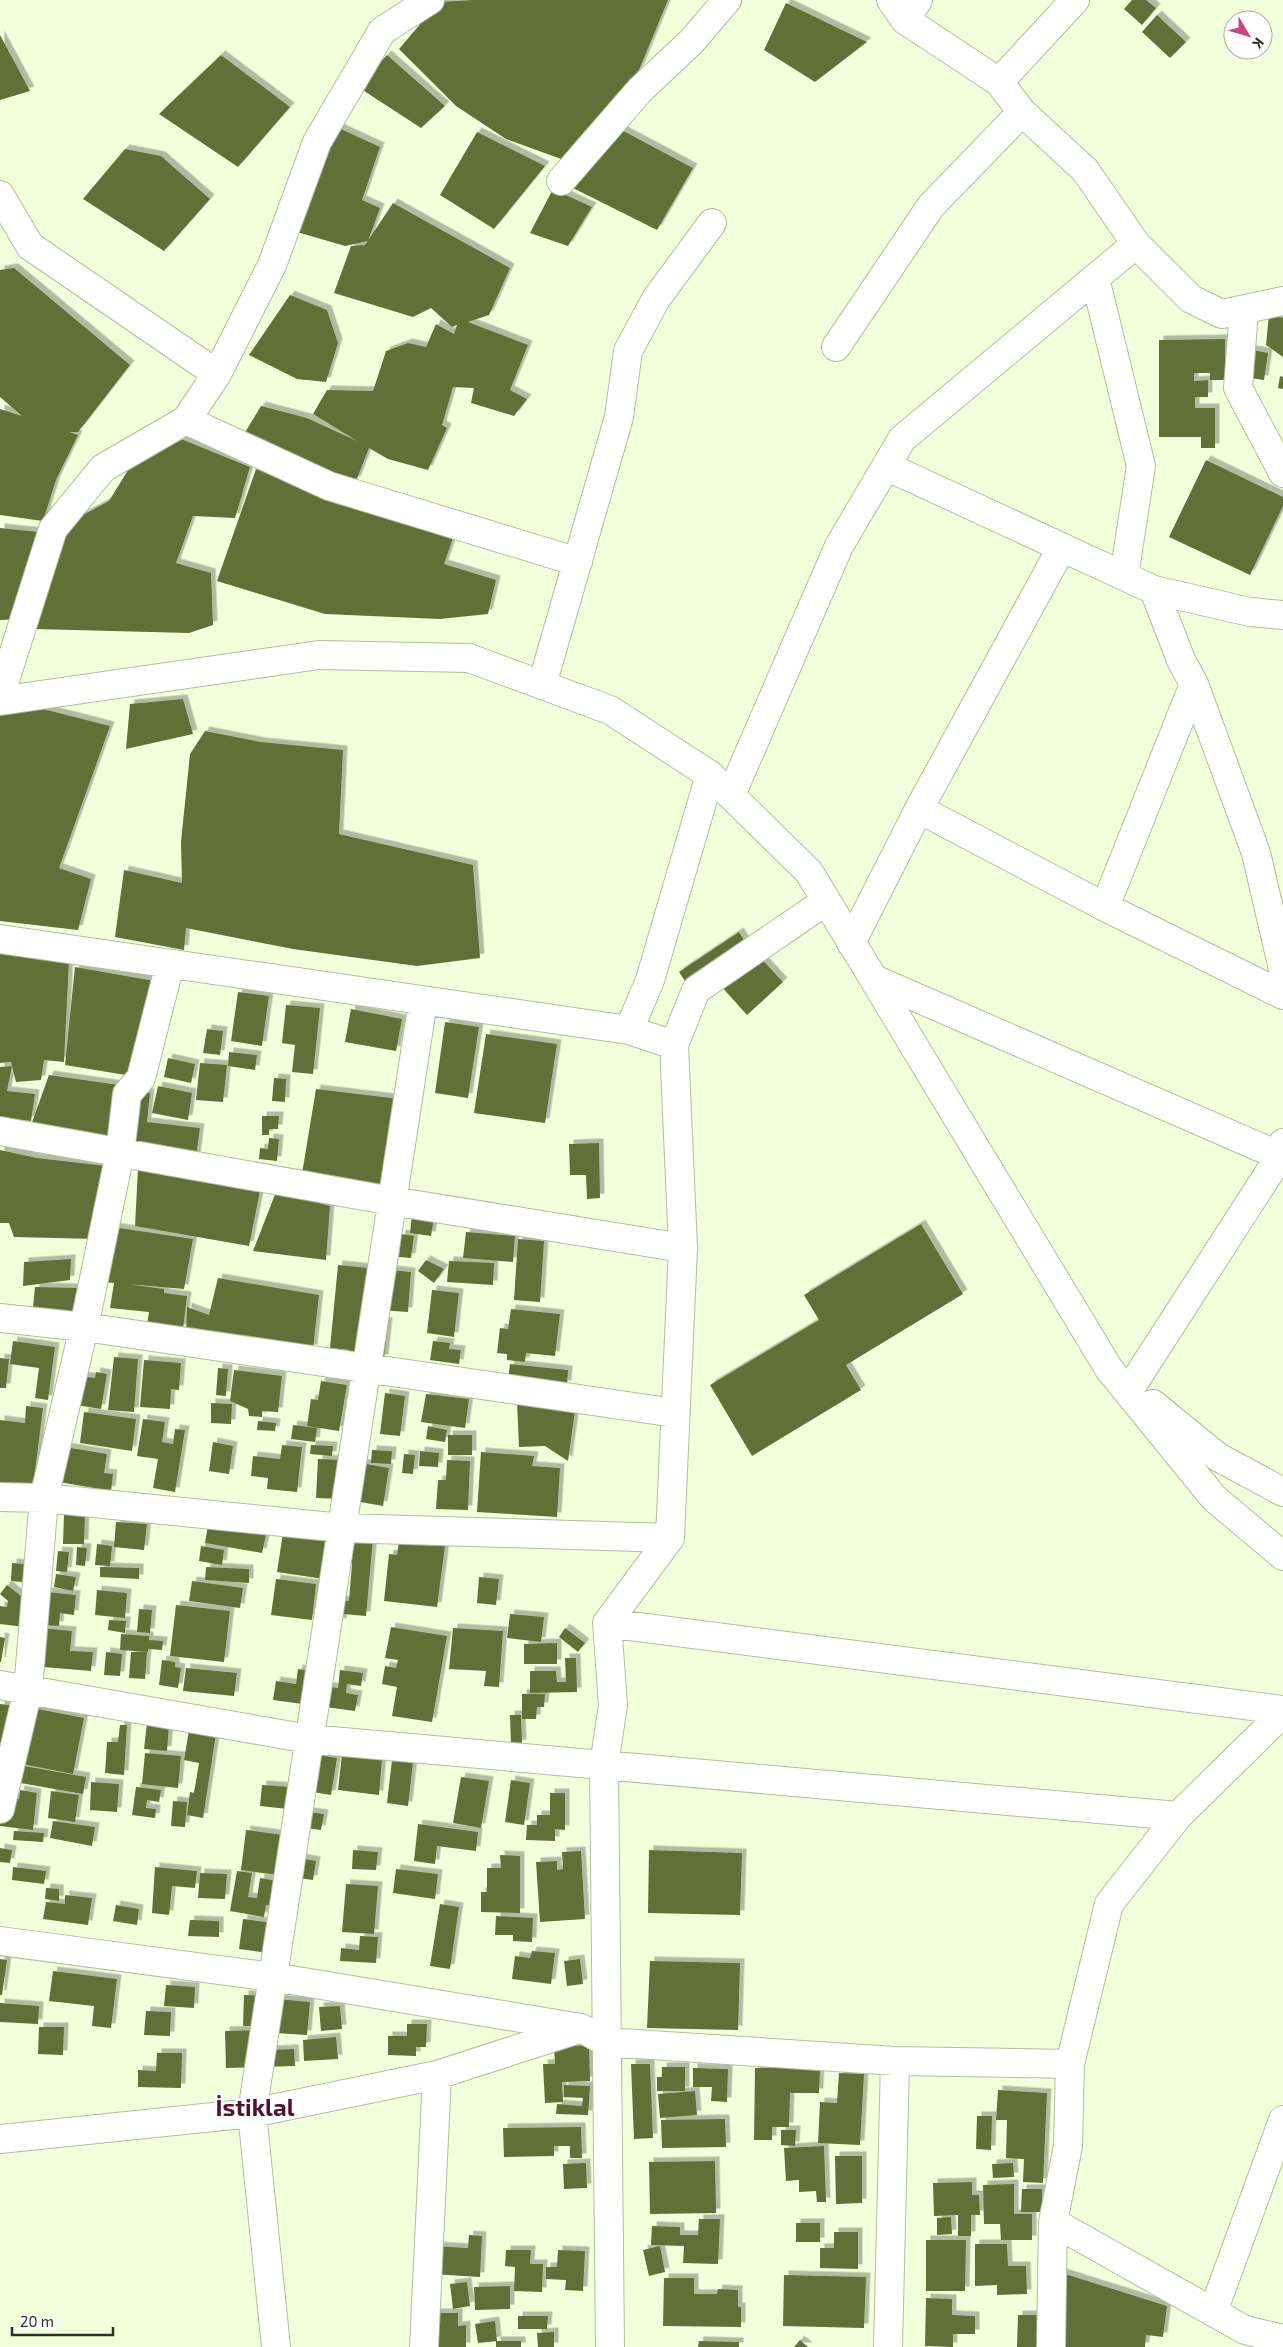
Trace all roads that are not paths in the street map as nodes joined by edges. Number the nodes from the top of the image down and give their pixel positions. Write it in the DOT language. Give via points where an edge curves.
graph roads {
  1 [pos="430,0"];
  2 [pos="727,0"];
  3 [pos="1075,0"];
  4 [pos="905,7"];
  5 [pos="999,82"];
  6 [pos="1022,112"];
  7 [pos="561,181"];
  8 [pos="0,195"];
  9 [pos="712,223"];
  10 [pos="1136,244"];
  11 [pos="1095,278"];
  12 [pos="1283,301"];
  13 [pos="1244,311"];
  14 [pos="836,347"];
  15 [pos="217,374"];
  16 [pos="186,420"];
  17 [pos="886,466"];
  18 [pos="1283,473"];
  19 [pos="1062,547"];
  20 [pos="578,562"];
  21 [pos="1124,576"];
  22 [pos="1154,590"];
  23 [pos="1283,615"];
  24 [pos="1194,684"];
  25 [pos="542,685"];
  26 [pos="0,696"];
  27 [pos="0,701"];
  28 [pos="710,775"];
  29 [pos="731,796"];
  30 [pos="919,809"];
  31 [pos="826,901"];
  32 [pos="1105,907"];
  33 [pos="0,939"];
  34 [pos="852,943"];
  35 [pos="170,964"];
  36 [pos="1283,969"];
  37 [pos="874,979"];
  38 [pos="1283,995"];
  39 [pos="423,1001"];
  40 [pos="629,1030"];
  41 [pos="674,1045"];
  42 [pos="0,1131"];
  43 [pos="1281,1149"];
  44 [pos="120,1153"];
  45 [pos="392,1201"];
  46 [pos="683,1248"];
  47 [pos="0,1318"];
  48 [pos="84,1327"];
  49 [pos="367,1368"];
  50 [pos="1109,1369"];
  51 [pos="1131,1387"];
  52 [pos="676,1413"];
  53 [pos="1283,1492"];
  54 [pos="0,1497"];
  55 [pos="44,1498"];
  56 [pos="342,1528"];
  57 [pos="670,1538"];
  58 [pos="1283,1556"];
  59 [pos="607,1623"];
  60 [pos="0,1685"];
  61 [pos="28,1690"];
  62 [pos="1283,1711"];
  63 [pos="309,1739"];
  64 [pos="604,1765"];
  65 [pos="0,1809"];
  66 [pos="1178,1816"];
  67 [pos="0,1941"];
  68 [pos="273,1977"];
  69 [pos="581,2028"];
  70 [pos="606,2042"];
  71 [pos="895,2062"];
  72 [pos="1070,2064"];
  73 [pos="436,2075"];
  74 [pos="252,2113"];
  75 [pos="1283,2120"];
  76 [pos="0,2139"];
  77 [pos="1053,2222"];
  78 [pos="1213,2312"];
  79 [pos="1283,2339"];
  80 [pos="276,2347"];
  81 [pos="424,2347"];
  82 [pos="610,2347"];
  83 [pos="888,2347"];
  84 [pos="1050,2347"];
  1 -- 15 [label="street" via="382,31 317,142 272,265"];
  2 -- 7 [label="street" via="692,42 640,90"];
  3 -- 5 [label="street"];
  4 -- 5 [label="street"];
  5 -- 6 [label="street"];
  6 -- 10 [label="street" via="1084,170"];
  6 -- 14 [label="street" via="931,206"];
  8 -- 15 [label="street" via="30,246"];
  9 -- 20 [label="street" via="656,299 628,351 619,417"];
  10 -- 11 [label="street"];
  10 -- 13 [label="street" via="1191,299 1222,314"];
  11 -- 17 [label="street" via="902,439"];
  11 -- 21 [label="street" via="1141,466"];
  12 -- 13 [label="street"];
  13 -- 18 [label="street" via="1238,388"];
  15 -- 16 [label="street"];
  16 -- 20 [label="street" via="329,486"];
  16 -- 26 [label="street" via="103,468 53,529"];
  17 -- 19 [label="street"];
  17 -- 29 [label="street" via="839,546"];
  19 -- 21 [label="street"];
  19 -- 30 [label="street"];
  20 -- 25 [label="street"];
  21 -- 22 [label="street"];
  22 -- 23 [label="street" via="1250,612"];
  22 -- 24 [label="street"];
  24 -- 32 [label="street"];
  24 -- 36 [label="street" via="1256,853"];
  25 -- 27 [label="street" via="470,658 319,655"];
  25 -- 28 [label="street" via="610,710"];
  28 -- 29 [label="street"];
  28 -- 40 [label="street" via="650,980"];
  29 -- 31 [label="street" via="809,872"];
  30 -- 32 [label="street"];
  30 -- 34 [label="street"];
  31 -- 34 [label="street"];
  31 -- 41 [label="street" via="696,990"];
  32 -- 38 [label="street"];
  33 -- 35 [label="street"];
  34 -- 37 [label="street"];
  35 -- 39 [label="street"];
  35 -- 44 [label="street" via="141,1078 127,1094"];
  37 -- 43 [label="street"];
  37 -- 50 [label="street"];
  39 -- 40 [label="street"];
  39 -- 45 [label="street"];
  40 -- 41 [label="street"];
  41 -- 46 [label="street"];
  42 -- 44 [label="street"];
  43 -- 51 [label="street"];
  44 -- 45 [label="street"];
  44 -- 48 [label="street"];
  45 -- 46 [label="street"];
  45 -- 49 [label="street"];
  46 -- 52 [label="street"];
  47 -- 48 [label="street"];
  48 -- 49 [label="street"];
  48 -- 55 [label="street"];
  49 -- 52 [label="street"];
  49 -- 56 [label="street"];
  50 -- 51 [label="street"];
  50 -- 58 [label="street" via="1214,1498"];
  51 -- 53 [label="street" via="1218,1457"];
  52 -- 57 [label="street"];
  54 -- 55 [label="street"];
  55 -- 56 [label="street"];
  55 -- 61 [label="street"];
  56 -- 57 [label="street"];
  56 -- 63 [label="street"];
  57 -- 59 [label="street"];
  59 -- 62 [label="street"];
  59 -- 64 [label="street" via="613,1705"];
  60 -- 61 [label="street"];
  61 -- 63 [label="street"];
  61 -- 65 [label="street"];
  62 -- 66 [label="street"];
  63 -- 64 [label="street"];
  63 -- 68 [label="street"];
  64 -- 66 [label="street"];
  64 -- 70 [label="street"];
  66 -- 72 [label="street" via="1109,1904"];
  67 -- 68 [label="street"];
  68 -- 69 [label="street"];
  68 -- 74 [label="street"];
  69 -- 70 [label="street"];
  69 -- 73 [label="street"];
  70 -- 71 [label="street"];
  70 -- 82 [label="street"];
  71 -- 72 [label="street"];
  71 -- 83 [label="street"];
  72 -- 77 [label="street" via="1068,2146"];
  73 -- 74 [label="street"];
  73 -- 81 [label="street"];
  74 -- 76 [label="street"];
  74 -- 80 [label="street"];
  75 -- 78 [label="street"];
  77 -- 78 [label="street"];
  77 -- 84 [label="street"];
  78 -- 79 [label="street" via="1245,2330"];
}
